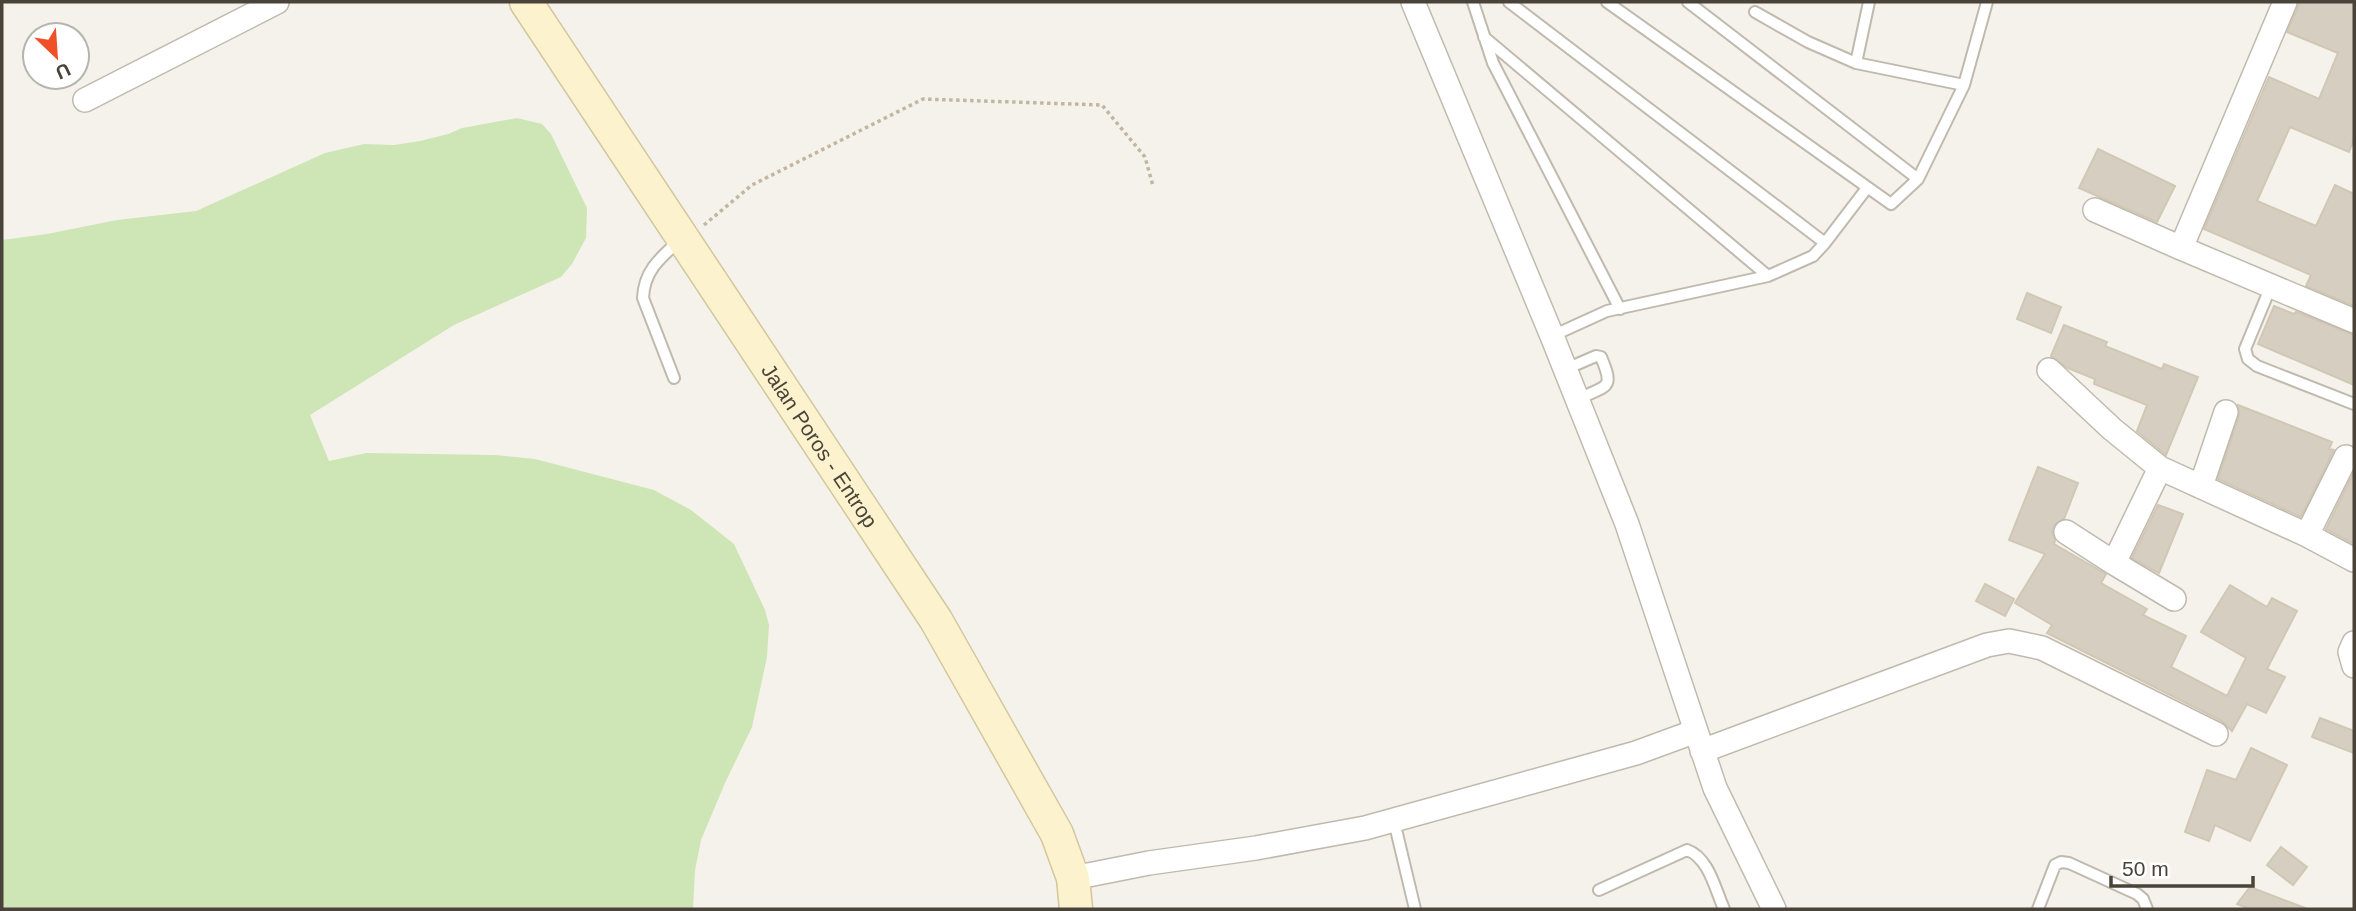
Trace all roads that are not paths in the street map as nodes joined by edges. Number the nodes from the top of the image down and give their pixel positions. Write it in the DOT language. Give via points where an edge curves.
graph roads {
  1 [pos="277,2"];
  2 [pos="526,2"];
  3 [pos="1413,2"];
  4 [pos="1473,2"];
  5 [pos="1509,2"];
  6 [pos="1607,2"];
  7 [pos="1689,2"];
  8 [pos="1869,2"];
  9 [pos="1987,2"];
  10 [pos="2284,2"];
  11 [pos="1755,12"];
  12 [pos="1484,37"];
  13 [pos="1856,62"];
  14 [pos="1964,85"];
  15 [pos="85,100"];
  16 [pos="1918,179"];
  17 [pos="1867,188"];
  18 [pos="2095,210"];
  19 [pos="684,237"];
  20 [pos="1825,243"];
  21 [pos="2181,248"];
  22 [pos="1768,276"];
  23 [pos="2271,286"];
  24 [pos="1620,309"];
  25 [pos="2354,321"];
  26 [pos="1552,336"];
  27 [pos="1566,369"];
  28 [pos="2049,370"];
  29 [pos="674,377"];
  30 [pos="1578,399"];
  31 [pos="2354,404"];
  32 [pos="2226,412"];
  33 [pos="2346,457"];
  34 [pos="2160,468"];
  35 [pos="2201,486"];
  36 [pos="2066,532"];
  37 [pos="2307,535"];
  38 [pos="2354,560"];
  39 [pos="2114,563"];
  40 [pos="2174,599"];
  41 [pos="2354,643"];
  42 [pos="2354,666"];
  43 [pos="2216,734"];
  44 [pos="1710,743"];
  45 [pos="1394,821"];
  46 [pos="1073,878"];
  47 [pos="1599,890"];
  48 [pos="1076,909"];
  49 [pos="1415,909"];
  50 [pos="1724,909"];
  51 [pos="1774,909"];
  52 [pos="2038,909"];
  53 [pos="2147,909"];
  1 -- 15 [label="street"];
  2 -- 19 [label="main road, Jalan Poros - Entrop"];
  3 -- 26 [label="street"];
  4 -- 12 [label="lane"];
  5 -- 20 [label="lane"];
  6 -- 17 [label="lane"];
  7 -- 16 [label="lane"];
  8 -- 13 [label="lane"];
  9 -- 14 [label="lane"];
  10 -- 21 [label="street"];
  11 -- 13 [label="lane"];
  12 -- 22 [label="lane"];
  12 -- 24 [label="lane" via="1493,63"];
  13 -- 14 [label="lane"];
  14 -- 16 [label="lane"];
  16 -- 17 [label="lane" via="1891,204"];
  17 -- 20 [label="lane"];
  18 -- 21 [label="street"];
  19 -- 29 [label="lane" via="653,263 644,284 643,298"];
  19 -- 46 [label="main road, Jalan Poros - Entrop" via="936,620 1057,834"];
  20 -- 22 [label="lane" via="1813,256"];
  21 -- 23 [label="street"];
  22 -- 24 [label="lane"];
  23 -- 25 [label="street"];
  23 -- 31 [label="lane" via="2245,349 2248,359"];
  24 -- 26 [label="lane"];
  26 -- 27 [label="street"];
  27 -- 30 [label="street"];
  27 -- 30 [label="lane" via="1601,357 1610,378 1604,387"];
  28 -- 34 [label="street"];
  30 -- 44 [label="street"];
  32 -- 35 [label="street"];
  33 -- 37 [label="street"];
  34 -- 35 [label="street"];
  34 -- 39 [label="street"];
  35 -- 37 [label="street"];
  36 -- 39 [label="street"];
  37 -- 38 [label="street"];
  39 -- 40 [label="street"];
  41 -- 42 [label="street" via="2350,652"];
  43 -- 44 [label="street" via="2042,648 2009,641"];
  44 -- 45 [label="street" via="1636,752"];
  44 -- 51 [label="street" via="1715,789"];
  45 -- 46 [label="street"];
  45 -- 49 [label="lane"];
  46 -- 48 [label="main road, Jalan Poros - Entrop"];
  47 -- 50 [label="lane" via="1686,850 1704,863"];
  52 -- 53 [label="lane" via="2055,865 2061,862 2137,894"];
}
